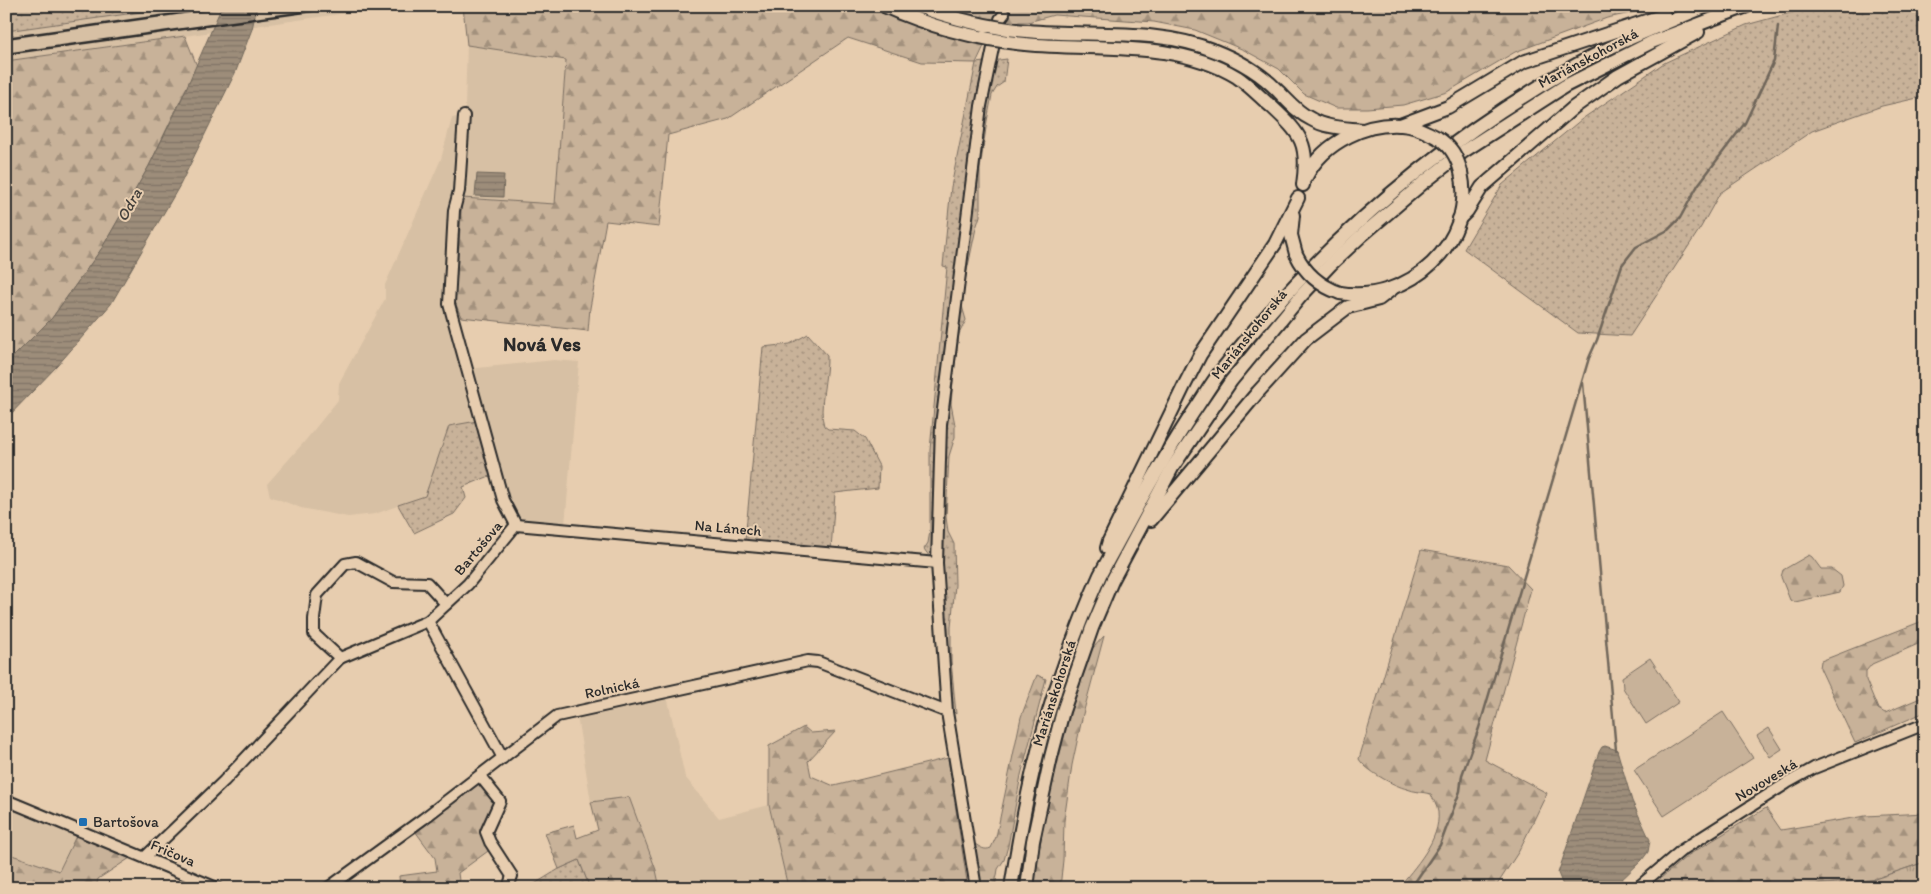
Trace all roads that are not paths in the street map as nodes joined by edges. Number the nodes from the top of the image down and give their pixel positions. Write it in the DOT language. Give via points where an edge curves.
graph roads {
  1 [pos="884,6"];
  2 [pos="918,6"];
  3 [pos="1698,6"];
  4 [pos="1707,6"];
  5 [pos="1748,6"];
  6 [pos="1026,38"];
  7 [pos="993,48"];
  8 [pos="464,116"];
  9 [pos="1400,125"];
  10 [pos="1362,130"];
  11 [pos="1300,191"];
  12 [pos="1459,220"];
  13 [pos="1392,289"];
  14 [pos="516,525"];
  15 [pos="938,563"];
  16 [pos="1100,576"];
  17 [pos="1112,581"];
  18 [pos="446,604"];
  19 [pos="428,621"];
  20 [pos="340,658"];
  21 [pos="947,712"];
  22 [pos="1925,724"];
  23 [pos="503,758"];
  24 [pos="480,776"];
  25 [pos="6,800"];
  26 [pos="145,857"];
  27 [pos="217,888"];
  28 [pos="328,888"];
  29 [pos="508,888"];
  30 [pos="976,888"];
  31 [pos="1011,888"];
  32 [pos="1027,888"];
  33 [pos="1637,888"];
  1 -- 6 [label="main road, bridge" via="963,35"];
  2 -- 6 [label="main road, bridge"];
  3 -- 9 [label="main road" via="1523,62 1448,107"];
  4 -- 16 [label="main road, Mariánskohorská" via="1648,30 1563,73 1488,119 1414,174 1351,227 1292,286 1219,374 1161,461"];
  5 -- 12 [label="main road" via="1618,76 1573,108 1482,187"];
  5 -- 17 [label="main road, Mariánskohorská" via="1652,42 1564,86 1464,152 1361,236 1301,296 1231,381 1172,468"];
  6 -- 10 [label="main road" via="1134,35 1168,38 1199,46 1230,58 1260,76 1310,119"];
  6 -- 11 [label="main road" via="1166,53 1221,69 1248,86 1296,132 1305,151 1306,166"];
  7 -- 15 [label="street" via="981,106 941,425"];
  8 -- 14 [label="street, Bartošova" via="449,304 503,500"];
  9 -- 10 [label="main road"];
  9 -- 12 [label="main road, bridge" via="1438,138 1454,153 1464,194"];
  10 -- 11 [label="main road" via="1320,158"];
  11 -- 13 [label="main road, bridge" via="1292,235 1296,254 1311,276 1340,293 1361,295"];
  11 -- 16 [label="main road" via="1275,244 1212,337 1184,386 1109,540"];
  12 -- 13 [label="main road" via="1452,238 1428,267"];
  13 -- 17 [label="main road" via="1379,299 1348,307 1306,338 1157,512 1123,571"];
  14 -- 15 [label="street, Na Lánech"];
  14 -- 18 [label="street, Bartošova" via="468,584"];
  15 -- 21 [label="street"];
  16 -- 31 [label="main road, Mariánskohorská" via="1064,664 1043,731 1026,801"];
  17 -- 32 [label="main road, Mariánskohorská" via="1063,711 1040,804"];
  18 -- 19 [label="street, Bartošova"];
  18 -- 20 [label="street" via="427,583 393,582 356,562 345,564 317,595 314,619 314,634"];
  19 -- 20 [label="street, Bartošova"];
  19 -- 23 [label="street"];
  20 -- 26 [label="street, Bartošova" via="218,787"];
  21 -- 23 [label="street, Rolnická" via="818,662 808,661 557,716"];
  21 -- 30 [label="street"];
  22 -- 33 [label="street, Novoveská" via="1814,768 1787,783 1682,850"];
  23 -- 24 [label="street, Rolnická"];
  24 -- 28 [label="street, Rolnická"];
  24 -- 29 [label="street" via="500,802 486,832 512,876"];
  25 -- 26 [label="street, Fričova"];
  26 -- 27 [label="street, Fričova"];
}
